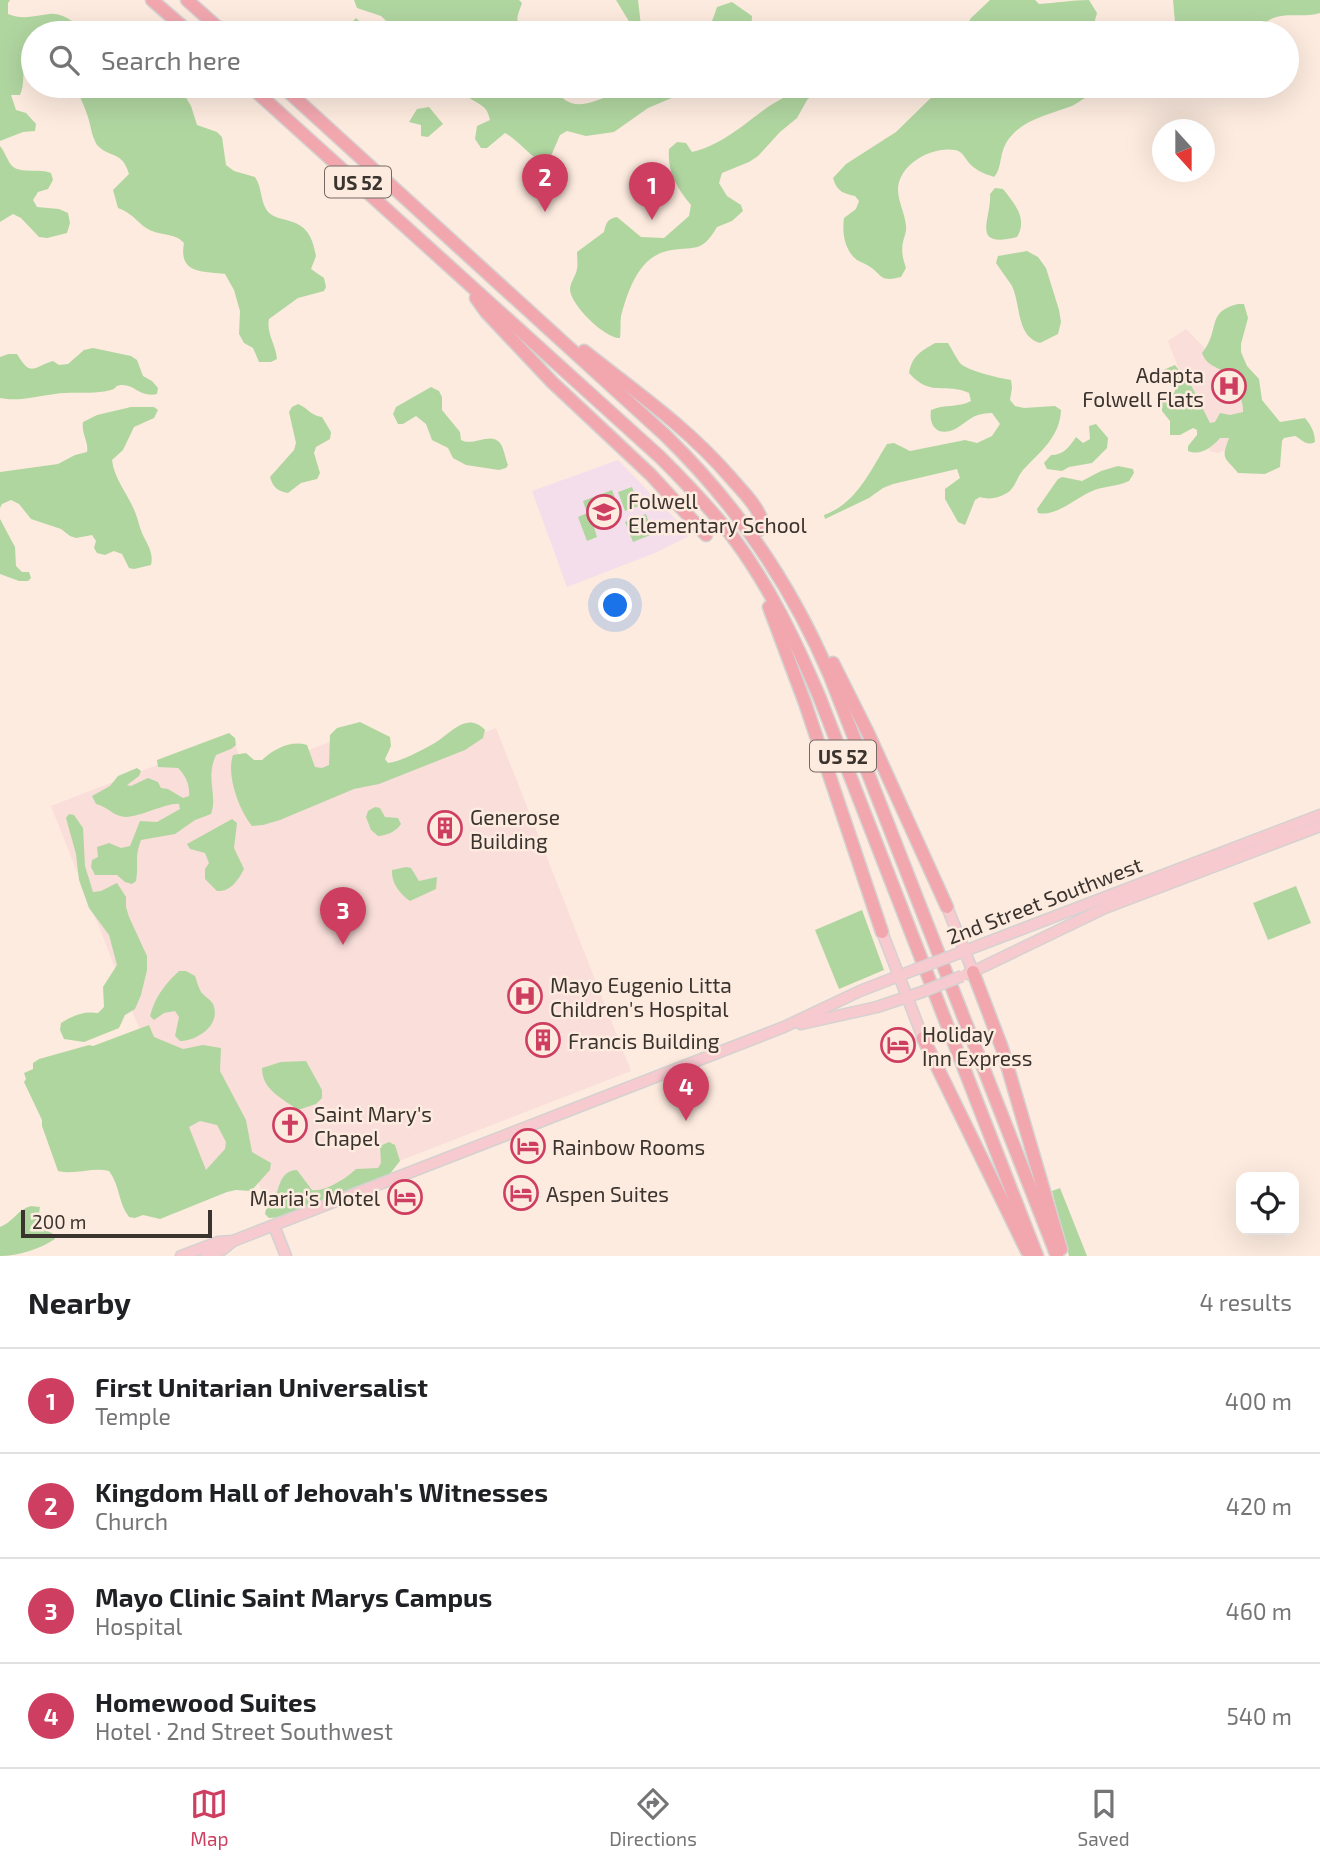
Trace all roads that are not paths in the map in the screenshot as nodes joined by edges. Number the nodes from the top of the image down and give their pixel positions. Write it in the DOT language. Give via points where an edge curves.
graph roads {
  1 [pos="152,0"];
  2 [pos="160,0"];
  3 [pos="187,0"];
  4 [pos="195,0"];
  5 [pos="209,20"];
  6 [pos="177,21"];
  7 [pos="180,21"];
  8 [pos="263,98"];
  9 [pos="295,98"];
  10 [pos="464,281"];
  11 [pos="520,301"];
  12 [pos="758,531"];
  13 [pos="706,535"];
  14 [pos="752,565"];
  15 [pos="792,595"];
  16 [pos="1320,815"];
  17 [pos="1320,826"];
  18 [pos="947,906"];
  19 [pos="882,932"];
  20 [pos="959,953"];
  21 [pos="968,974"];
  22 [pos="899,976"];
  23 [pos="907,997"];
  24 [pos="784,1027"];
  25 [pos="923,1038"];
  26 [pos="274,1226"];
  27 [pos="233,1241"];
  28 [pos="181,1256"];
  29 [pos="206,1256"];
  30 [pos="286,1256"];
  31 [pos="1030,1256"];
  32 [pos="1037,1256"];
  33 [pos="1057,1256"];
  34 [pos="1063,1256"];
  1 -- 6 [label="highway"];
  2 -- 7 [label="highway"];
  3 -- 5 [label="highway"];
  4 -- 5 [label="highway"];
  8 -- 10 [label="highway, US 52"];
  9 -- 11 [label="highway, US 52"];
  10 -- 13 [label="highway" via="486,312 552,382 659,483"];
  10 -- 14 [label="highway, US 52" via="660,457"];
  11 -- 12 [label="highway" via="695,439 756,508 762,522"];
  11 -- 15 [label="highway, US 52" via="704,475 748,528"];
  14 -- 19 [label="highway" via="805,703"];
  14 -- 32 [label="highway, US 52" via="819,696"];
  15 -- 18 [label="highway" via="844,686"];
  15 -- 33 [label="highway, US 52" via="838,695"];
  16 -- 20 [label="main road, 2nd Street Southwest"];
  17 -- 21 [label="main road, 2nd Street Southwest" via="1112,905"];
  18 -- 20 [label="main road"];
  19 -- 22 [label="main road"];
  20 -- 21 [label="main road"];
  20 -- 22 [label="main road, 2nd Street Southwest, bridge"];
  21 -- 23 [label="main road, 2nd Street Southwest, bridge"];
  21 -- 34 [label="highway" via="1004,1055"];
  22 -- 23 [label="main road"];
  22 -- 24 [label="main road, 2nd Street Southwest"];
  23 -- 24 [label="main road, 2nd Street Southwest"];
  23 -- 25 [label="main road"];
  24 -- 26 [label="main road, 2nd Street Southwest"];
  25 -- 31 [label="highway"];
  26 -- 27 [label="main road, 2nd Street Southwest"];
  26 -- 30 [label="main road"];
  27 -- 28 [label="main road, 2nd Street Southwest"];
  27 -- 29 [label="main road, 2nd Street Southwest"];
}
